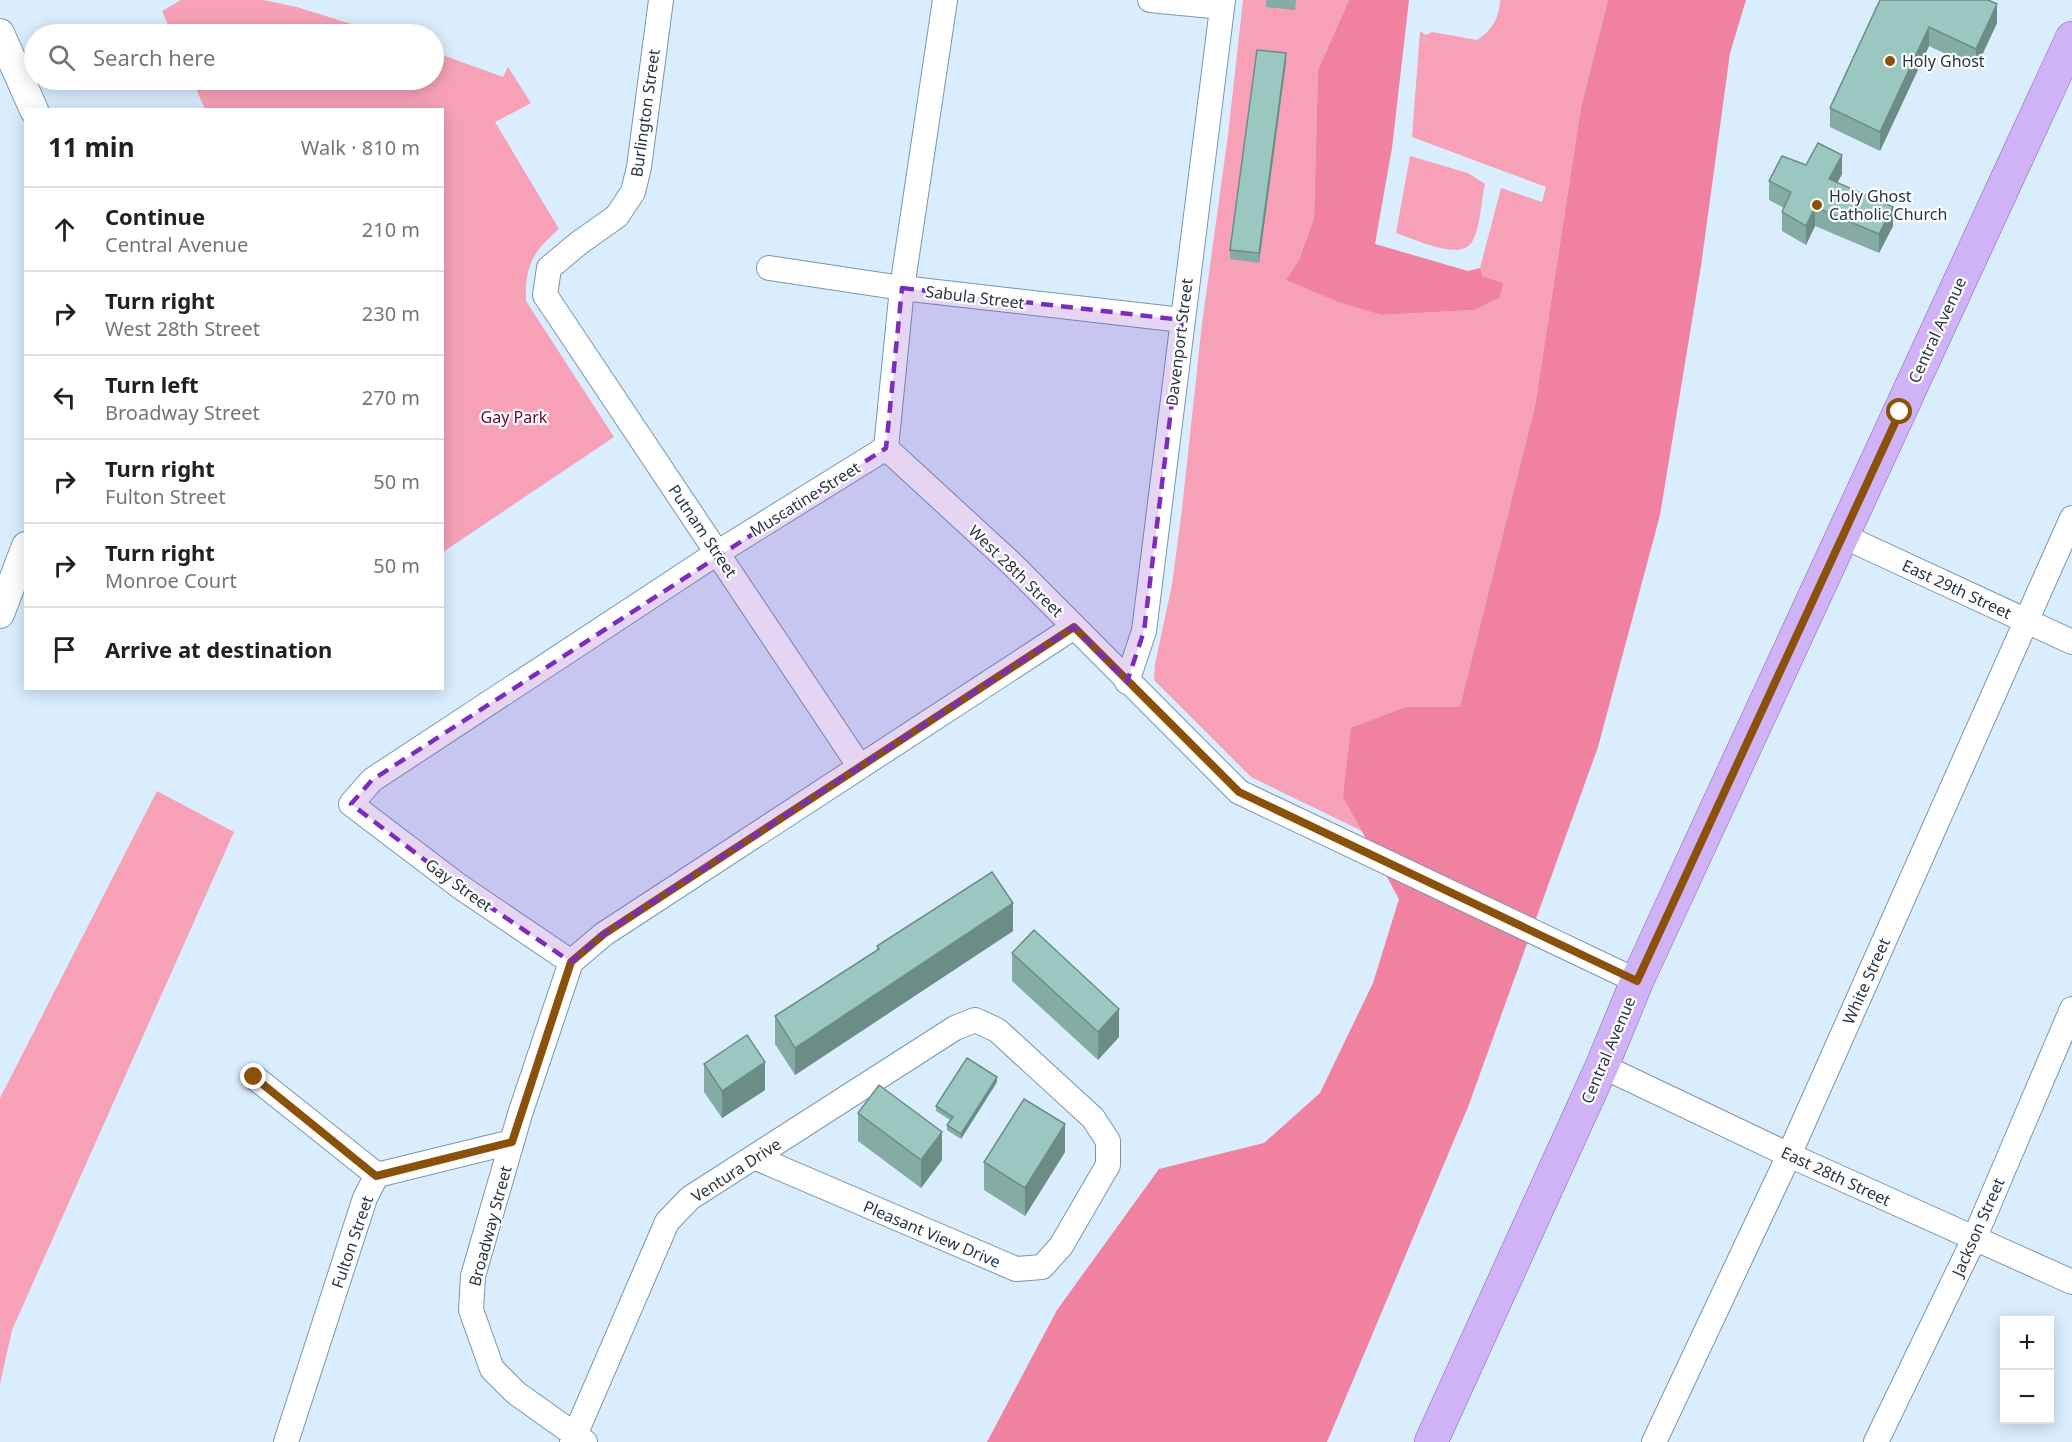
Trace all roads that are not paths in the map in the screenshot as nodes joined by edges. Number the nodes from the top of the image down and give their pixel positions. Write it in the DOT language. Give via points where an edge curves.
graph roads {
  1 [pos="661,0"];
  2 [pos="945,0"];
  3 [pos="1150,0"];
  4 [pos="1222,3"];
  5 [pos="0,33"];
  6 [pos="2072,38"];
  7 [pos="24,87"];
  8 [pos="25,90"];
  9 [pos="33,108"];
  10 [pos="769,268"];
  11 [pos="902,288"];
  12 [pos="545,295"];
  13 [pos="1182,320"];
  14 [pos="886,448"];
  15 [pos="2072,518"];
  16 [pos="1843,536"];
  17 [pos="24,551"];
  18 [pos="717,553"];
  19 [pos="0,614"];
  20 [pos="2026,620"];
  21 [pos="1074,627"];
  22 [pos="2072,642"];
  23 [pos="1127,682"];
  24 [pos="860,767"];
  25 [pos="351,804"];
  26 [pos="571,962"];
  27 [pos="1637,981"];
  28 [pos="2072,1009"];
  29 [pos="975,1020"];
  30 [pos="1602,1066"];
  31 [pos="254,1077"];
  32 [pos="512,1142"];
  33 [pos="1789,1155"];
  34 [pos="754,1157"];
  35 [pos="376,1176"];
  36 [pos="1974,1239"];
  37 [pos="2072,1282"];
  38 [pos="577,1439"];
  39 [pos="286,1442"];
  40 [pos="1431,1442"];
  41 [pos="1654,1442"];
  42 [pos="1876,1442"];
  1 -- 12 [label="street, Burlington Street" via="633,192 617,216 549,268"];
  2 -- 11 [label="street"];
  3 -- 4 [label="street"];
  4 -- 13 [label="street, Davenport Street"];
  5 -- 7 [label="street"];
  6 -- 16 [label="main road, Central Avenue"];
  8 -- 9 [label="street"];
  10 -- 11 [label="street, Sabula Street"];
  11 -- 13 [label="street, Sabula Street"];
  11 -- 14 [label="street"];
  12 -- 18 [label="street, Putnam Street"];
  13 -- 23 [label="street, Davenport Street" via="1144,631"];
  14 -- 18 [label="street, Muscatine Street"];
  14 -- 21 [label="street, West 28th Street"];
  15 -- 20 [label="street, White Street"];
  16 -- 20 [label="street, East 29th Street"];
  16 -- 27 [label="main road, Central Avenue"];
  17 -- 19 [label="street"];
  18 -- 24 [label="street, Putnam Street"];
  18 -- 25 [label="street, Muscatine Street" via="372,780"];
  20 -- 22 [label="street, East 29th Street"];
  20 -- 33 [label="street, White Street"];
  21 -- 23 [label="street, West 28th Street"];
  21 -- 24 [label="street"];
  23 -- 27 [label="street, West 28th Street" via="1239,792"];
  24 -- 26 [label="street" via="604,934"];
  25 -- 26 [label="street, Gay Street" via="459,886"];
  26 -- 32 [label="street, Broadway Street"];
  27 -- 30 [label="main road, Central Avenue"];
  28 -- 36 [label="street, Jackson Street"];
  29 -- 34 [label="street, Ventura Drive" via="955,1028"];
  29 -- 34 [label="street, Pleasant View Drive" via="997,1030 1093,1118 1108,1141 1108,1165 1061,1246 1042,1267 1016,1269"];
  30 -- 33 [label="street, East 28th Street"];
  30 -- 40 [label="main road, Central Avenue"];
  31 -- 35 [label="street"];
  32 -- 35 [label="street, Fulton Street"];
  32 -- 38 [label="street, Broadway Street" via="473,1276 471,1310 492,1369 516,1393"];
  33 -- 36 [label="street, East 28th Street"];
  33 -- 41 [label="street, White Street"];
  34 -- 38 [label="street, Ventura Drive" via="690,1198 667,1222"];
  35 -- 39 [label="street, Fulton Street" via="365,1197"];
  36 -- 37 [label="street, East 28th Street"];
  36 -- 42 [label="street, Jackson Street"];
}
